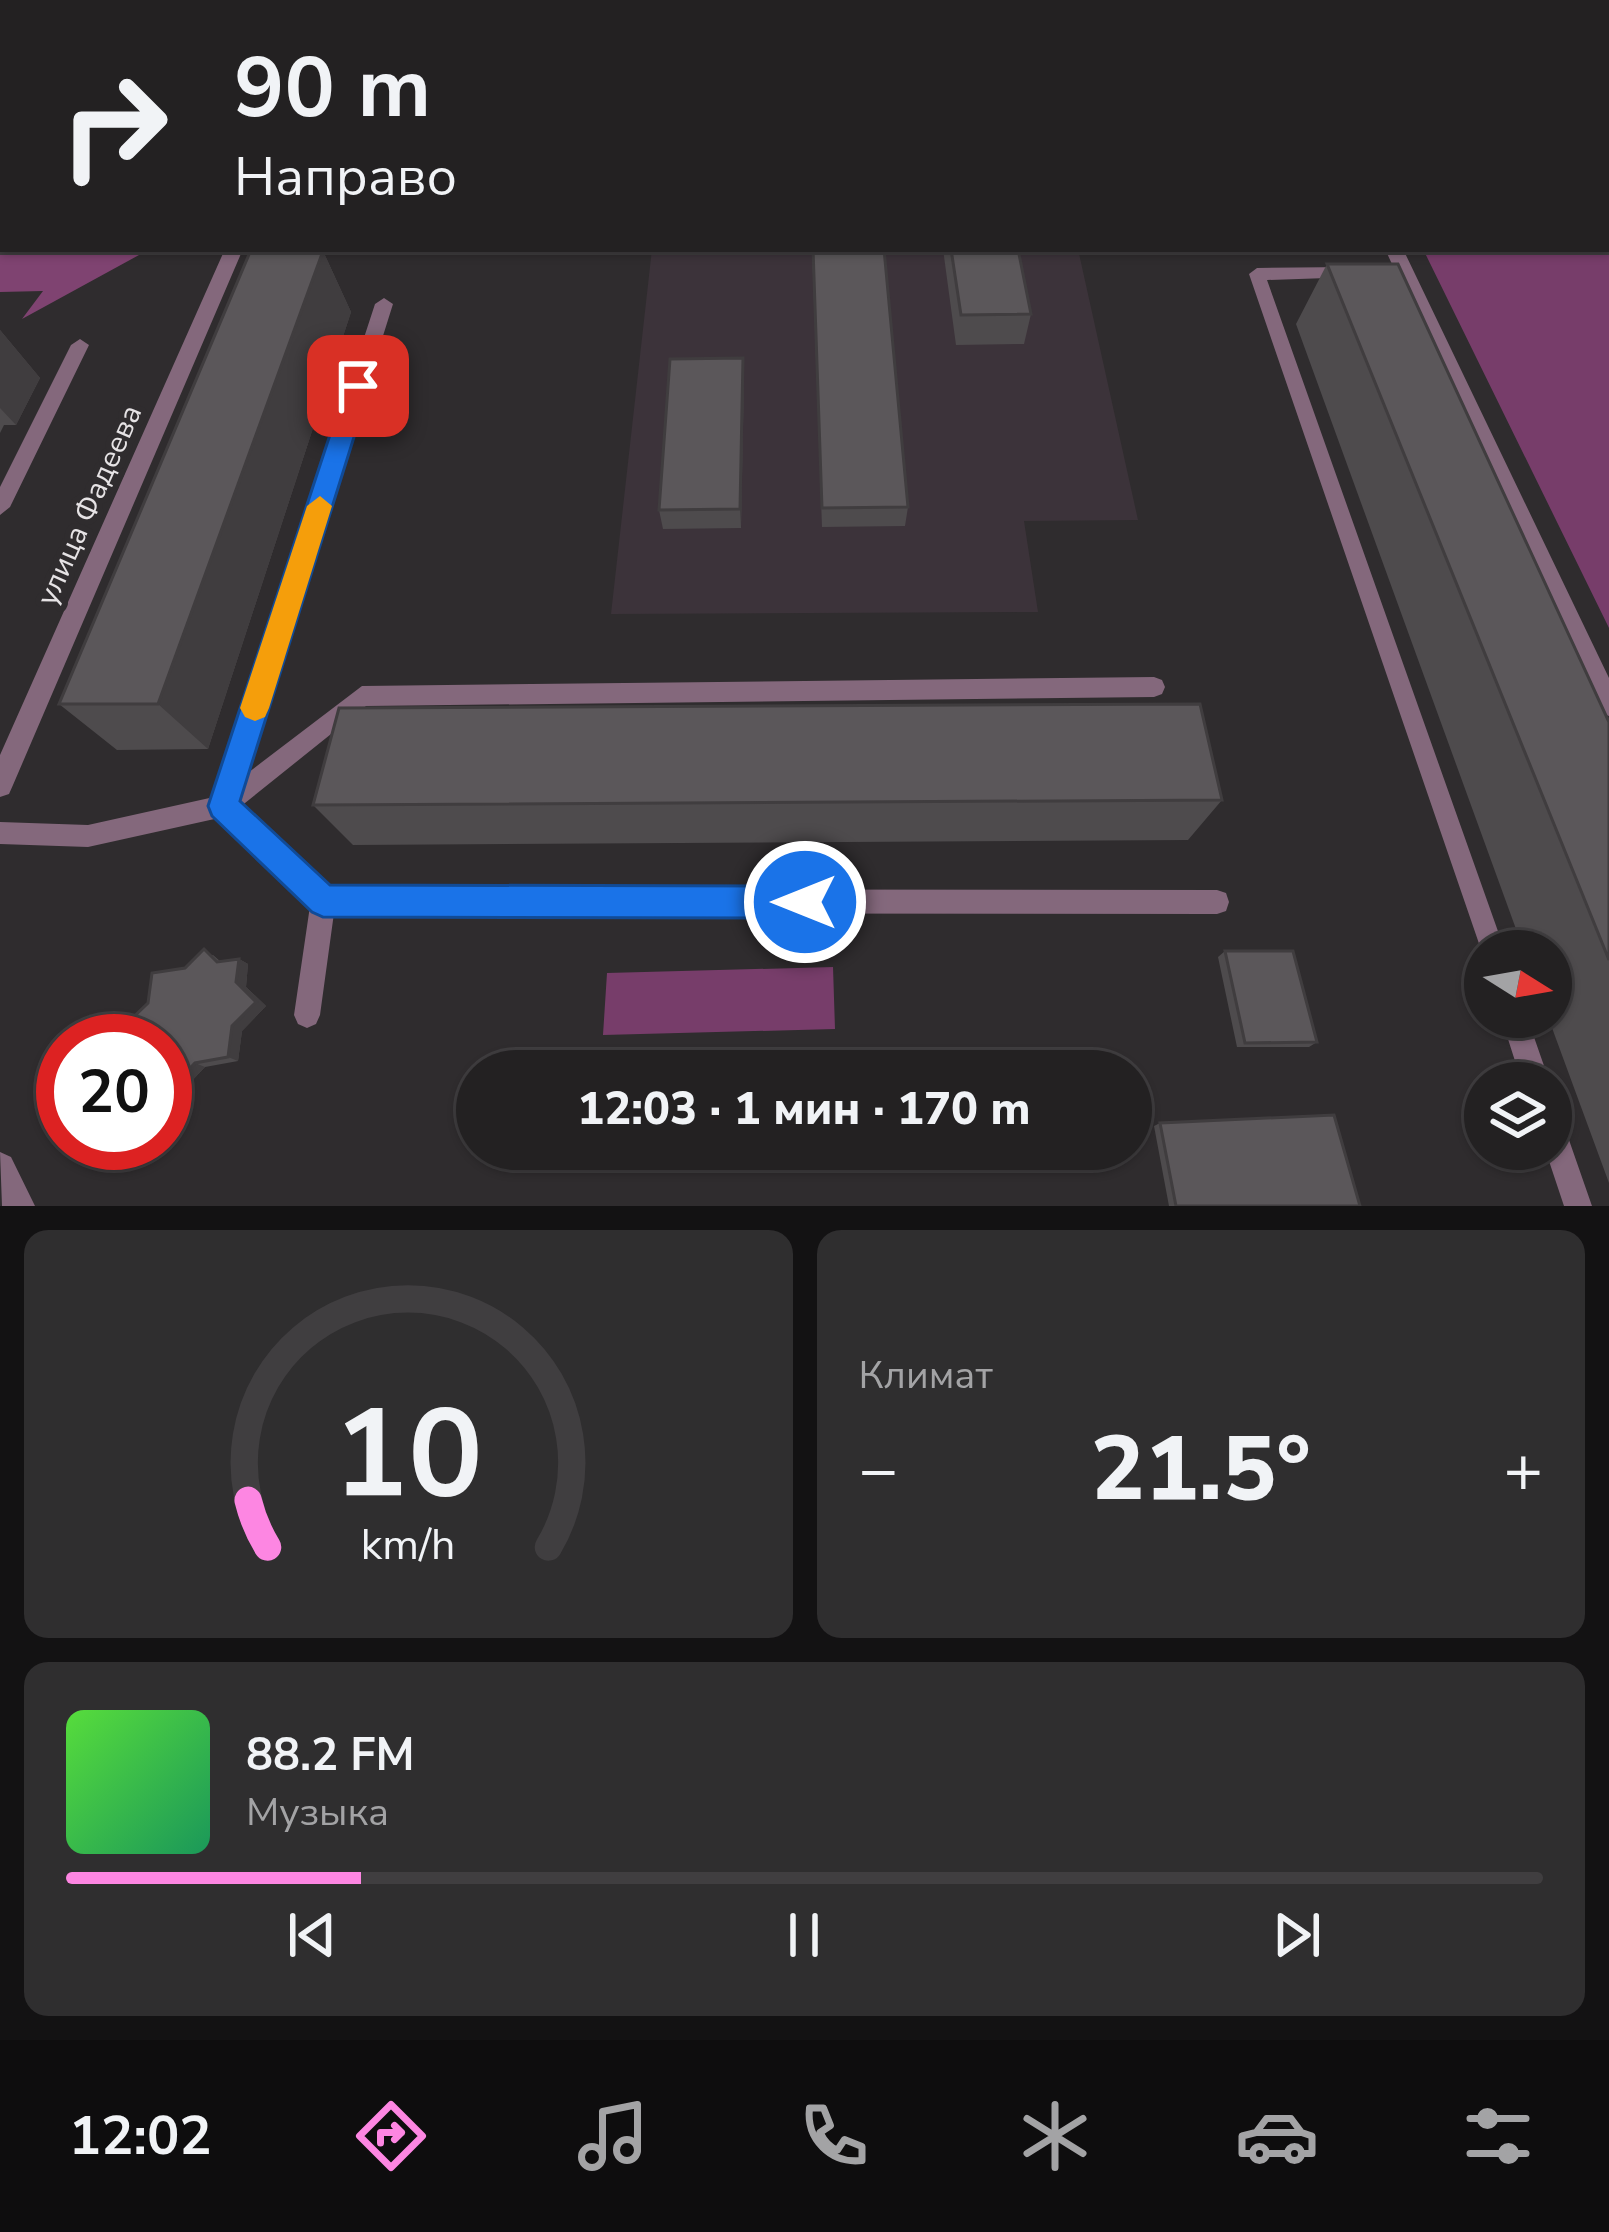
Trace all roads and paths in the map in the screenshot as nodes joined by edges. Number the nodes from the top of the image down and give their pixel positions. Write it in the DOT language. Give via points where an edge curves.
graph roads {
  1 [pos="233,252"];
  2 [pos="1388,266"];
  3 [pos="384,304"];
  4 [pos="80,345"];
  5 [pos="0,507"];
  6 [pos="1154,687"];
  7 [pos="1609,705"];
  8 [pos="0,785"];
  9 [pos="223,806"];
  10 [pos="0,833"];
  11 [pos="323,901"];
  12 [pos="1217,902"];
  13 [pos="1485,930"];
  14 [pos="307,1015"];
  15 [pos="0,1168"];
  16 [pos="1565,1170"];
  17 [pos="19,1206"];
  18 [pos="1577,1206"];
  1 -- 8 [label="street, улица Фадеева"];
  2 -- 7 [label="street"];
  2 -- 13 [label="lane" via="1257,274"];
  3 -- 9 [label="lane"];
  4 -- 5 [label="lane"];
  6 -- 9 [label="lane" via="362,696"];
  9 -- 10 [label="lane" via="88,836"];
  9 -- 11 [label="lane"];
  11 -- 12 [label="lane"];
  11 -- 14 [label="lane"];
  15 -- 17 [label="street"];
  16 -- 18 [label="lane"];
}
